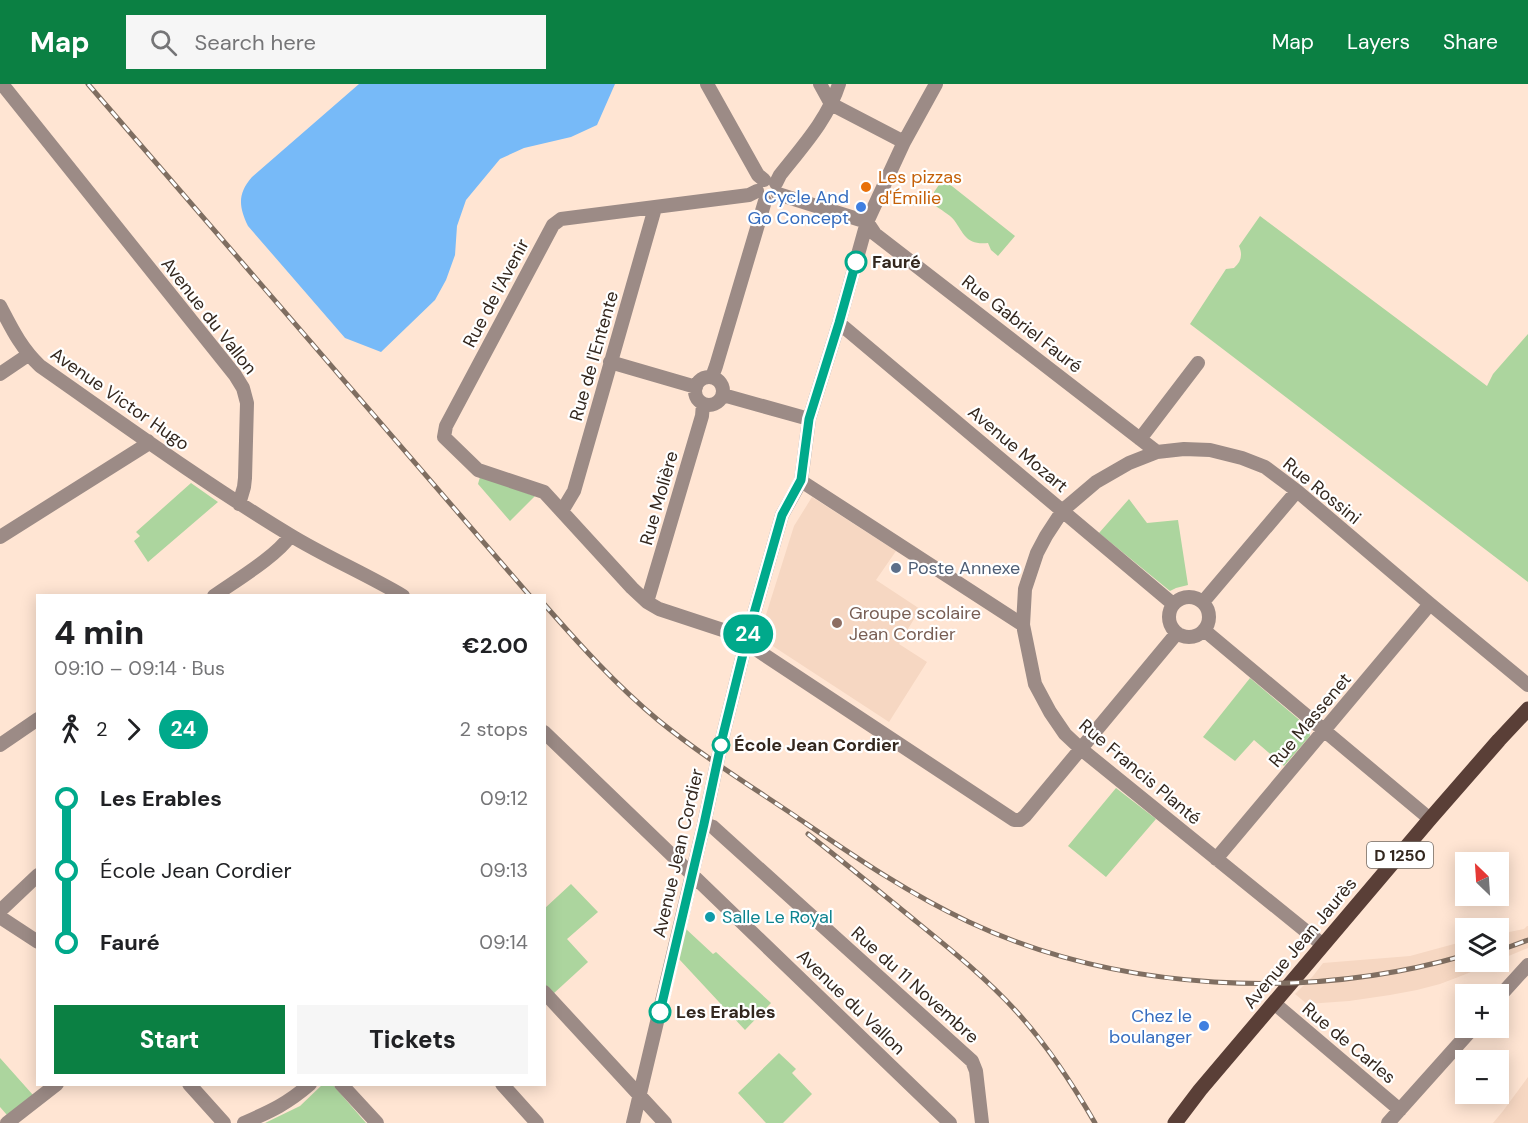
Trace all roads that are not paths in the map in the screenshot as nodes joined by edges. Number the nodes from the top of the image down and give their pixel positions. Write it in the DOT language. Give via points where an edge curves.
graph roads {
  1 [pos="2,84"];
  2 [pos="707,84"];
  3 [pos="820,84"];
  4 [pos="839,84"];
  5 [pos="936,84"];
  6 [pos="831,104"];
  7 [pos="904,142"];
  8 [pos="768,190"];
  9 [pos="655,208"];
  10 [pos="867,222"];
  11 [pos="0,306"];
  12 [pos="839,323"];
  13 [pos="28,355"];
  14 [pos="610,362"];
  15 [pos="1198,363"];
  16 [pos="0,374"];
  17 [pos="712,377"];
  18 [pos="696,387"];
  19 [pos="723,395"];
  20 [pos="704,404"];
  21 [pos="809,419"];
  22 [pos="1140,439"];
  23 [pos="148,441"];
  24 [pos="1157,452"];
  25 [pos="801,480"];
  26 [pos="1297,491"];
  27 [pos="239,504"];
  28 [pos="1063,510"];
  29 [pos="562,511"];
  30 [pos="290,536"];
  31 [pos="0,537"];
  32 [pos="217,594"];
  33 [pos="399,594"];
  34 [pos="647,602"];
  35 [pos="1203,602"];
  36 [pos="1173,604"];
  37 [pos="1430,604"];
  38 [pos="1023,625"];
  39 [pos="1204,630"];
  40 [pos="1177,633"];
  41 [pos="747,638"];
  42 [pos="1528,685"];
  43 [pos="1528,709"];
  44 [pos="36,720"];
  45 [pos="1324,731"];
  46 [pos="546,734"];
  47 [pos="0,745"];
  48 [pos="1081,749"];
  49 [pos="1430,819"];
  50 [pos="704,824"];
  51 [pos="1216,859"];
  52 [pos="692,874"];
  53 [pos="36,877"];
  54 [pos="0,911"];
  55 [pos="0,917"];
  56 [pos="36,941"];
  57 [pos="1323,945"];
  58 [pos="1528,965"];
  59 [pos="1509,987"];
  60 [pos="546,994"];
  61 [pos="1274,1003"];
  62 [pos="1464,1038"];
  63 [pos="54,1086"];
  64 [pos="191,1086"];
  65 [pos="308,1086"];
  66 [pos="343,1086"];
  67 [pos="504,1086"];
  68 [pos="640,1096"];
  69 [pos="1400,1110"];
  70 [pos="7,1123"];
  71 [pos="224,1123"];
  72 [pos="244,1123"];
  73 [pos="377,1123"];
  74 [pos="537,1123"];
  75 [pos="633,1123"];
  76 [pos="665,1123"];
  77 [pos="950,1123"];
  78 [pos="982,1123"];
  79 [pos="1175,1123"];
  80 [pos="1388,1123"];
  1 -- 27 [label="street, Avenue du Vallon" via="243,388 247,403 245,478"];
  2 -- 8 [label="street"];
  3 -- 6 [label="street"];
  4 -- 6 [label="street"];
  5 -- 7 [label="street, Avenue Jean Cordier"];
  6 -- 7 [label="street"];
  6 -- 8 [label="street" via="823,120"];
  7 -- 10 [label="street, Avenue Jean Cordier"];
  8 -- 9 [label="street, Rue de l'Avenir"];
  8 -- 10 [label="street"];
  8 -- 17 [label="street"];
  9 -- 14 [label="street, Rue de l'Entente"];
  9 -- 29 [label="street, Rue de l'Avenir" via="561,219 553,225 446,426 444,437 478,470 544,492"];
  10 -- 12 [label="street, Avenue Jean Cordier"];
  10 -- 22 [label="street, Rue Gabriel Fauré" via="876,234"];
  11 -- 13 [label="street, Avenue Victor Hugo"];
  12 -- 21 [label="street, Avenue Jean Cordier"];
  12 -- 28 [label="street, Avenue Mozart"];
  13 -- 16 [label="street"];
  13 -- 23 [label="street, Avenue Victor Hugo"];
  14 -- 18 [label="street"];
  14 -- 29 [label="street, Rue de l'Entente" via="574,491"];
  15 -- 22 [label="street"];
  17 -- 18 [label="street" via="702,379"];
  17 -- 19 [label="street" via="720,381"];
  18 -- 20 [label="street" via="697,399"];
  19 -- 20 [label="street" via="718,403"];
  19 -- 21 [label="street"];
  20 -- 34 [label="street, Rue Molière"];
  21 -- 25 [label="street, Avenue Jean Cordier"];
  22 -- 24 [label="street, Rue Gabriel Fauré"];
  23 -- 27 [label="street, Avenue Victor Hugo"];
  23 -- 31 [label="street"];
  24 -- 26 [label="street, Rue Rossini" via="1210,450 1242,458 1265,467"];
  24 -- 28 [label="street, Rue Rossini" via="1096,482"];
  25 -- 38 [label="street"];
  25 -- 41 [label="street, Avenue Jean Cordier" via="782,515"];
  26 -- 35 [label="street"];
  26 -- 37 [label="street, Rue Rossini"];
  27 -- 30 [label="street"];
  28 -- 36 [label="street, Avenue Mozart"];
  28 -- 38 [label="street, Rue Francis Planté" via="1030,573"];
  29 -- 34 [label="street"];
  30 -- 32 [label="street" via="269,557"];
  30 -- 33 [label="street"];
  34 -- 41 [label="street"];
  35 -- 36 [label="street" via="1185,597"];
  35 -- 39 [label="street" via="1209,613"];
  36 -- 40 [label="street" via="1170,622"];
  37 -- 42 [label="street, Rue Rossini"];
  37 -- 45 [label="street, Rue Massenet"];
  38 -- 48 [label="street, Rue Francis Planté" via="1035,684 1065,734"];
  39 -- 40 [label="street" via="1188,637"];
  39 -- 45 [label="street"];
  40 -- 48 [label="street"];
  41 -- 48 [label="street" via="754,648 1014,820 1025,816"];
  41 -- 50 [label="street, Avenue Jean Cordier"];
  43 -- 49 [label="main road, Avenue Jean Jaurès / D 1250"];
  44 -- 47 [label="street"];
  45 -- 49 [label="street"];
  45 -- 51 [label="street, Rue Massenet"];
  46 -- 52 [label="street, Avenue du Vallon"];
  48 -- 51 [label="street, Rue Francis Planté"];
  49 -- 57 [label="main road, Avenue Jean Jaurès / D 1250"];
  50 -- 52 [label="street, Avenue Jean Cordier"];
  50 -- 78 [label="street, Rue du 11 Novembre" via="713,827 972,1061"];
  51 -- 57 [label="street, Rue Francis Planté"];
  52 -- 68 [label="street, Avenue Jean Cordier"];
  52 -- 77 [label="street, Avenue du Vallon"];
  53 -- 54 [label="street"];
  55 -- 56 [label="street"];
  57 -- 61 [label="main road, Avenue Jean Jaurès / D 1250"];
  58 -- 59 [label="street"];
  60 -- 68 [label="street"];
  61 -- 69 [label="street, Rue de Carles"];
  61 -- 79 [label="main road, Avenue Jean Jaurès / D 1250"];
  62 -- 69 [label="street"];
  63 -- 70 [label="street"];
  64 -- 71 [label="street"];
  65 -- 72 [label="street" via="281,1106"];
  66 -- 73 [label="street"];
  67 -- 74 [label="street"];
  68 -- 75 [label="street, Avenue Jean Cordier"];
  68 -- 76 [label="street"];
  69 -- 80 [label="street"];
}
